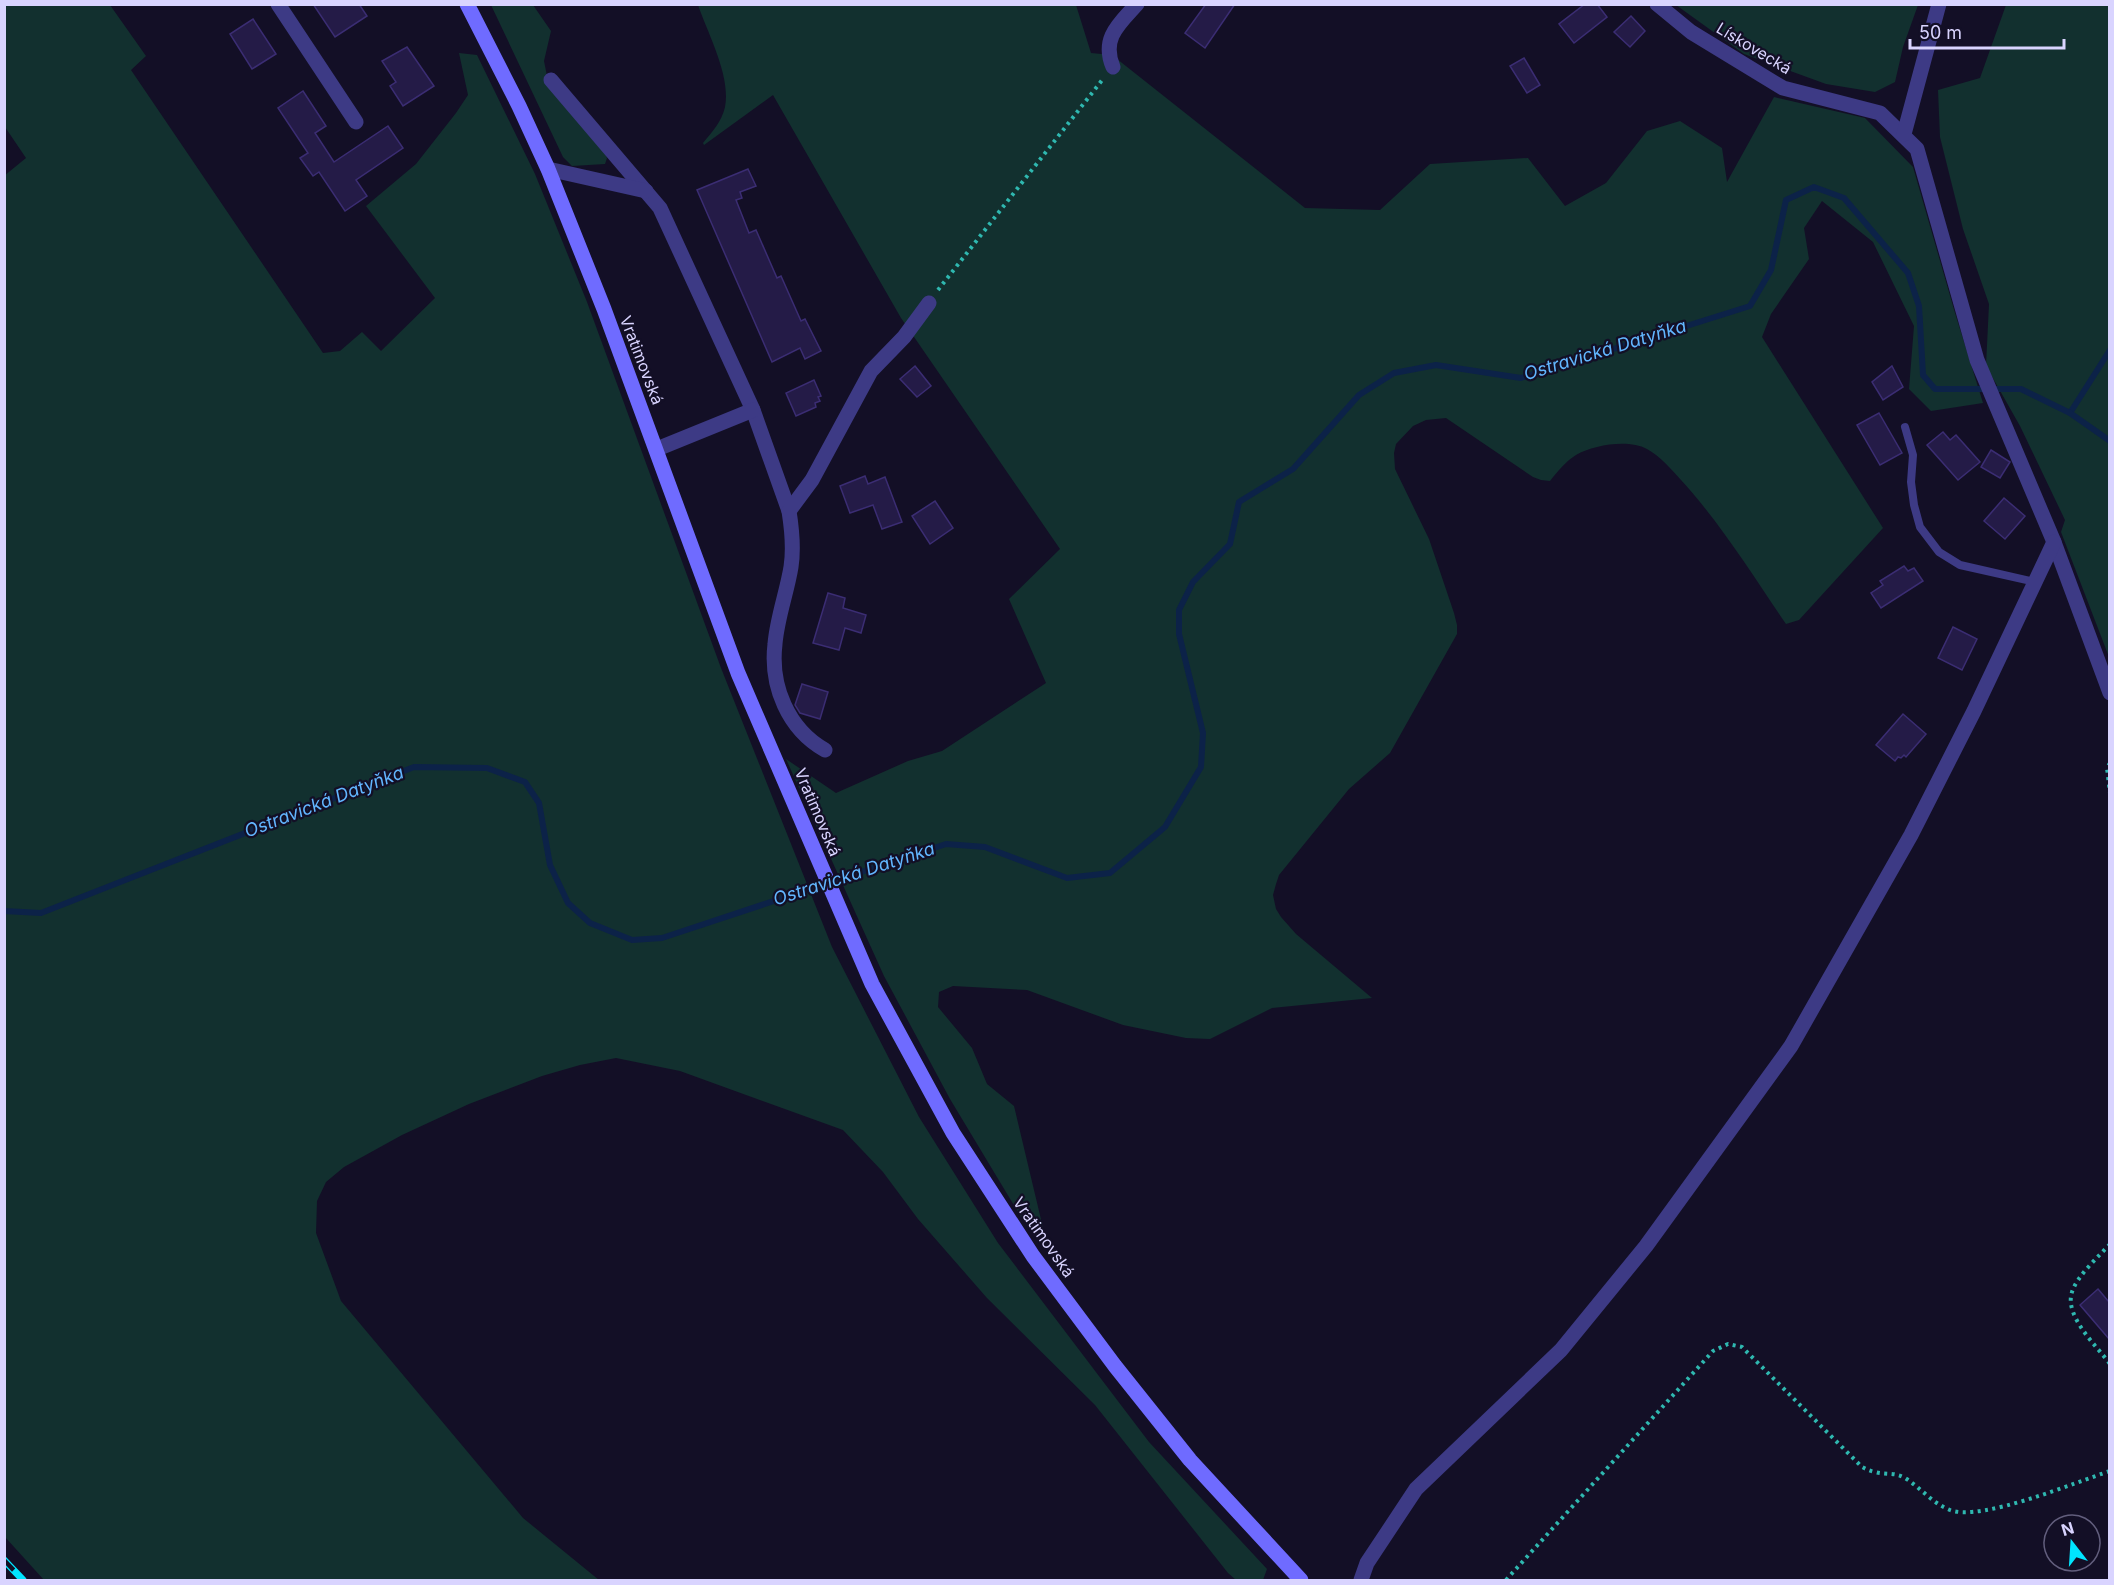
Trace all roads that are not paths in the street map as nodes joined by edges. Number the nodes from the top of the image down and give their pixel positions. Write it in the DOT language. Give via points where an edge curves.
graph roads {
  1 [pos="278,4"];
  2 [pos="467,4"];
  3 [pos="1137,4"];
  4 [pos="1657,4"];
  5 [pos="1939,4"];
  6 [pos="1113,67"];
  7 [pos="551,80"];
  8 [pos="356,122"];
  9 [pos="1904,135"];
  10 [pos="548,169"];
  11 [pos="646,191"];
  12 [pos="928,303"];
  13 [pos="753,410"];
  14 [pos="1905,427"];
  15 [pos="657,449"];
  16 [pos="789,511"];
  17 [pos="2054,542"];
  18 [pos="2035,582"];
  19 [pos="2109,693"];
  20 [pos="825,750"];
  21 [pos="1301,1581"];
  22 [pos="1361,1581"];
  1 -- 8 [label="street"];
  2 -- 10 [label="main road, Vratimovská"];
  3 -- 6 [label="street" via="1112,34 1108,56"];
  4 -- 9 [label="street, Lískovecká" via="1691,32 1783,88 1880,113"];
  5 -- 9 [label="street"];
  7 -- 11 [label="street"];
  9 -- 17 [label="street, Lískovecká" via="1917,149 1977,360"];
  10 -- 11 [label="street"];
  10 -- 15 [label="main road, Vratimovská"];
  11 -- 13 [label="street" via="660,208"];
  12 -- 16 [label="street" via="871,371 812,480"];
  13 -- 15 [label="street"];
  13 -- 16 [label="street"];
  14 -- 18 [label="lane" via="1913,454 1914,505 1920,527 1939,552 1960,565"];
  15 -- 21 [label="main road, Vratimovská" via="738,673 872,984 953,1133 1033,1256 1115,1366 1190,1460"];
  16 -- 20 [label="street" via="791,565 773,662 778,687 793,723"];
  17 -- 18 [label="street"];
  17 -- 19 [label="street, Lískovecká"];
  18 -- 22 [label="street" via="1911,835 1791,1046 1646,1246 1561,1350 1416,1489 1367,1563"];
}
